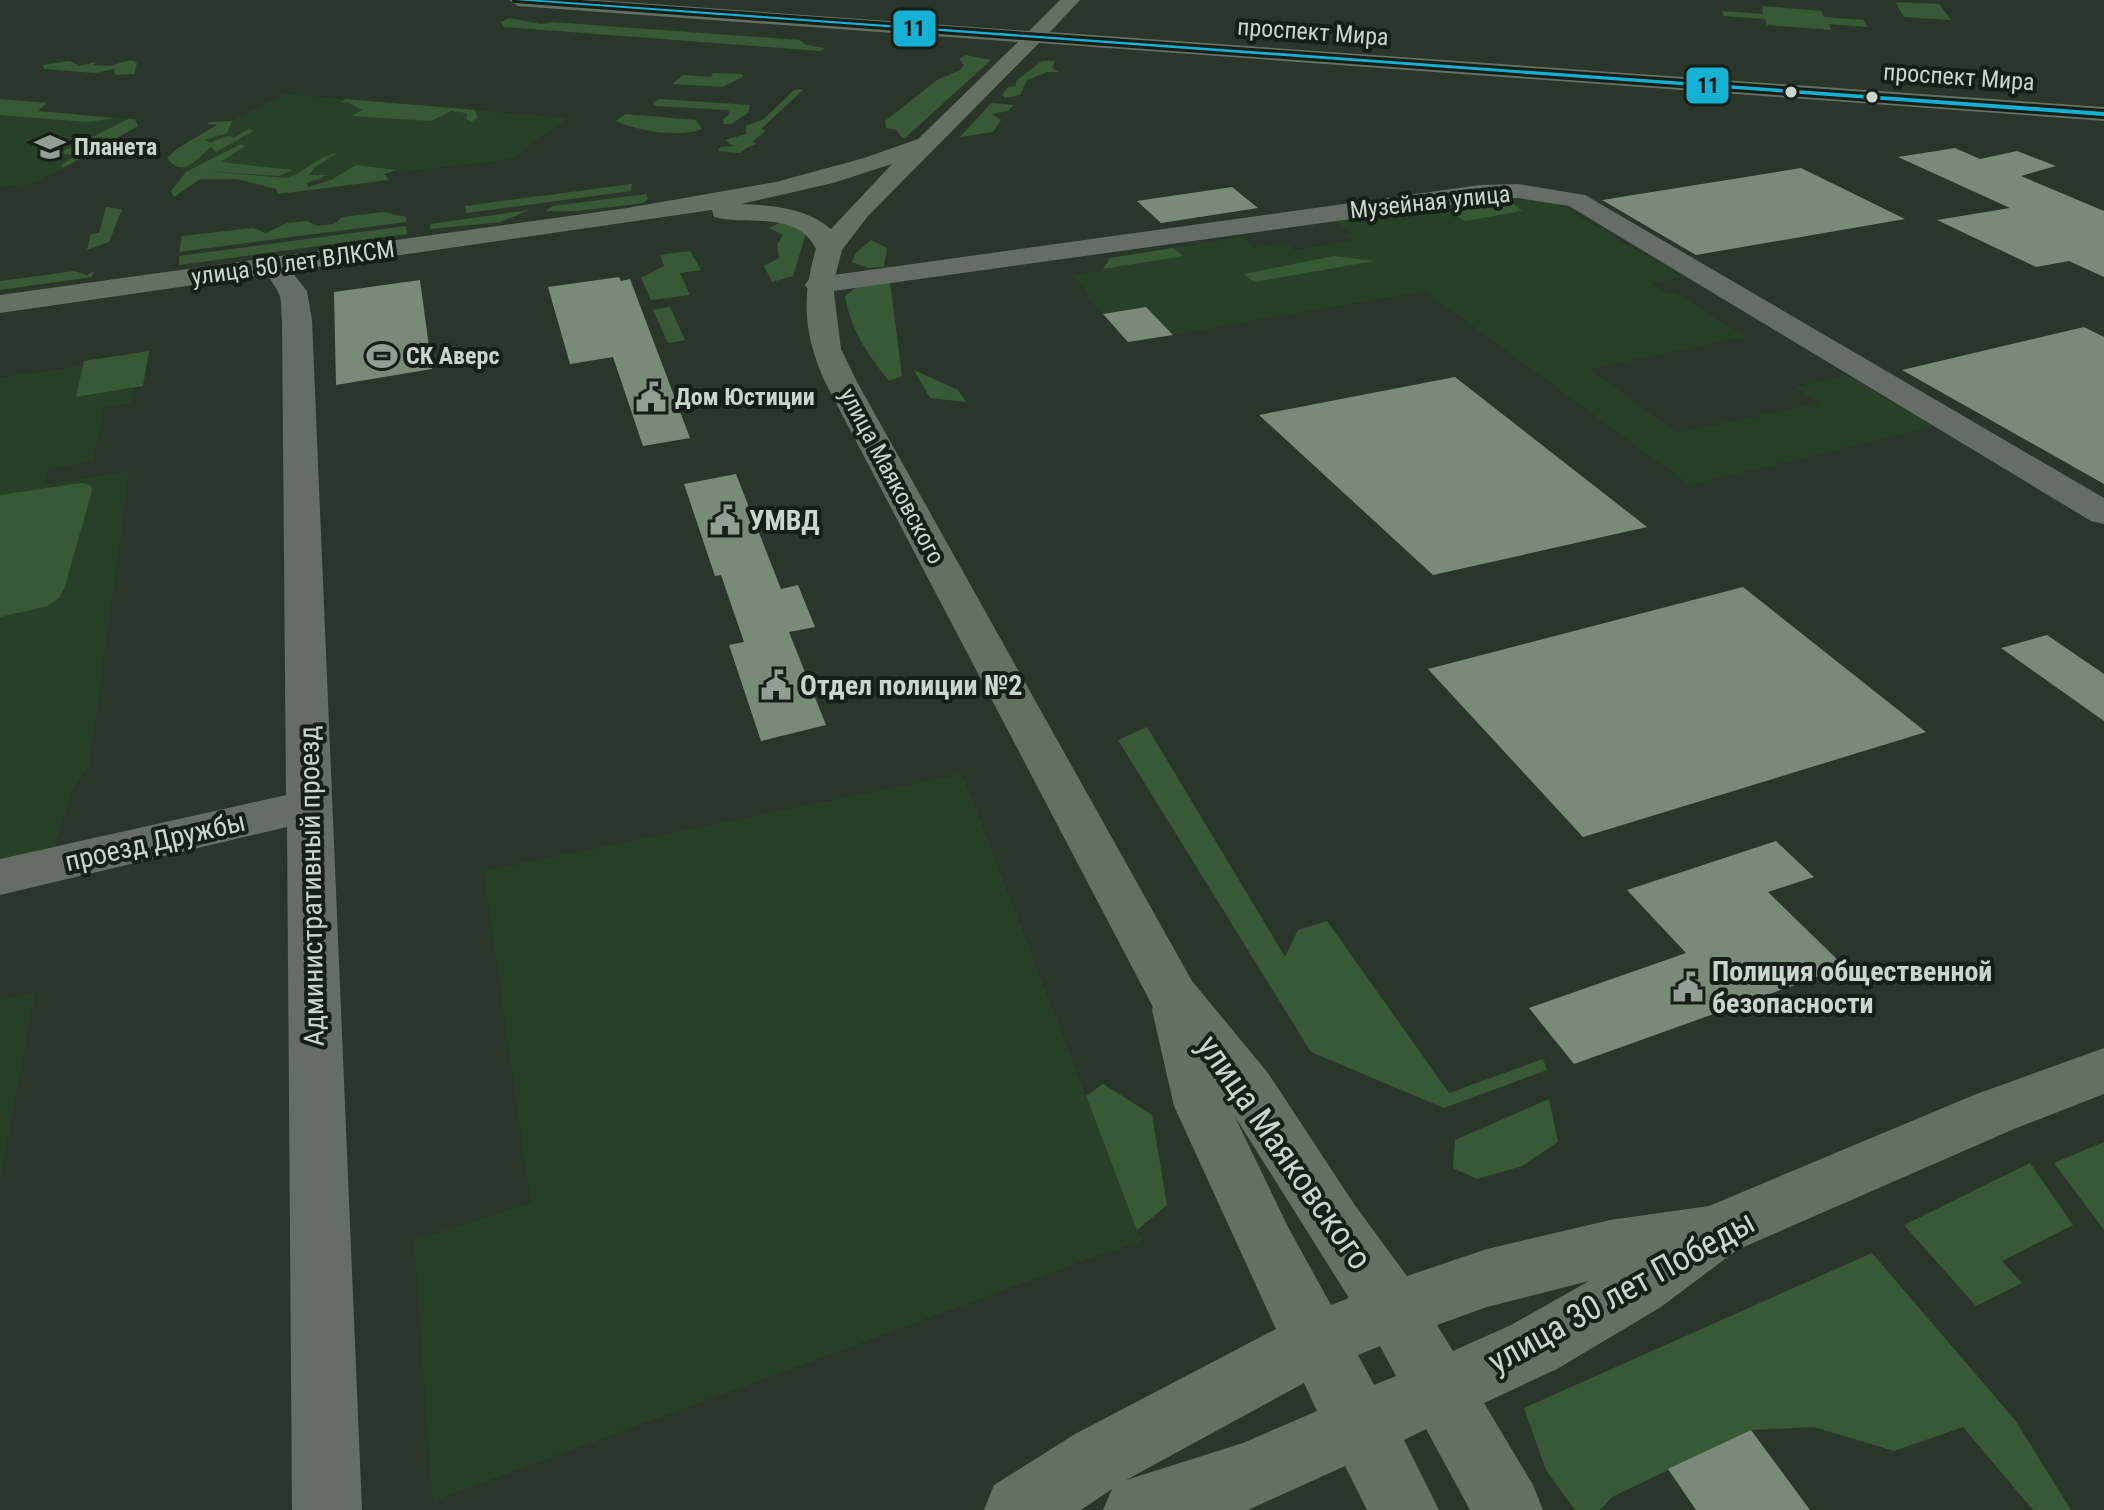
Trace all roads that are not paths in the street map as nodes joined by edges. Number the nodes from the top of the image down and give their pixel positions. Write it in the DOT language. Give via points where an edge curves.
graph roads {
  1 [pos="518,0"];
  2 [pos="714,0"];
  3 [pos="1071,0"];
  4 [pos="1040,31"];
  5 [pos="2104,100"];
  6 [pos="2104,114"];
  7 [pos="931,140"];
  8 [pos="808,180"];
  9 [pos="878,193"];
  10 [pos="585,222"];
  11 [pos="281,265"];
  12 [pos="824,267"];
  13 [pos="0,304"];
  14 [pos="2104,513"];
  15 [pos="309,806"];
  16 [pos="0,877"];
  17 [pos="1174,996"];
  18 [pos="2104,1071"];
  19 [pos="1716,1231"];
  20 [pos="1394,1310"];
  21 [pos="1317,1341"];
  22 [pos="1437,1390"];
  23 [pos="1359,1425"];
  24 [pos="327,1510"];
  25 [pos="1019,1510"];
  26 [pos="1138,1510"];
  27 [pos="1404,1510"];
  28 [pos="1508,1510"];
  1 -- 4 [label="main road, проспект Мира"];
  2 -- 4 [label="main road, проспект Мира"];
  3 -- 4 [label="main road"];
  4 -- 5 [label="main road, проспект Мира"];
  4 -- 6 [label="main road, проспект Мира"];
  4 -- 7 [label="main road"];
  7 -- 8 [label="main road, улица 50 лет ВЛКСМ" via="877,162"];
  7 -- 9 [label="main road"];
  8 -- 9 [label="main road, улица 50 лет ВЛКСМ" via="863,181"];
  8 -- 10 [label="main road, улица 50 лет ВЛКСМ"];
  9 -- 12 [label="main road"];
  10 -- 11 [label="main road, улица 50 лет ВЛКСМ"];
  10 -- 12 [label="main road, улица 50 лет ВЛКСМ" via="762,213 809,225 826,237"];
  11 -- 13 [label="main road, улица 50 лет ВЛКСМ"];
  11 -- 15 [label="street, Административный проезд" via="281,277 293,291 297,320"];
  12 -- 14 [label="street, Музейная улица" via="1480,193 1552,195 1576,200"];
  12 -- 17 [label="main road, улица Маяковского" via="826,349 841,382"];
  15 -- 16 [label="street, проезд Дружбы"];
  15 -- 24 [label="street, Административный проезд"];
  17 -- 20 [label="main road, улица Маяковского" via="1248,1089"];
  17 -- 21 [label="main road, улица Маяковского" via="1202,1106"];
  18 -- 19 [label="main road, улица 30 лет Победы" via="1994,1112"];
  19 -- 20 [label="main road" via="1518,1270"];
  19 -- 22 [label="main road, улица 30 лет Победы" via="1639,1286 1534,1347"];
  20 -- 21 [label="main road"];
  20 -- 22 [label="main road, улица Маяковского"];
  21 -- 23 [label="main road, улица Маяковского"];
  21 -- 25 [label="main road" via="1099,1458"];
  22 -- 23 [label="main road, улица 30 лет Победы"];
  22 -- 28 [label="main road, улица Маяковского"];
  23 -- 26 [label="main road, улица 30 лет Победы" via="1248,1476"];
  23 -- 27 [label="main road, улица Маяковского"];
}
